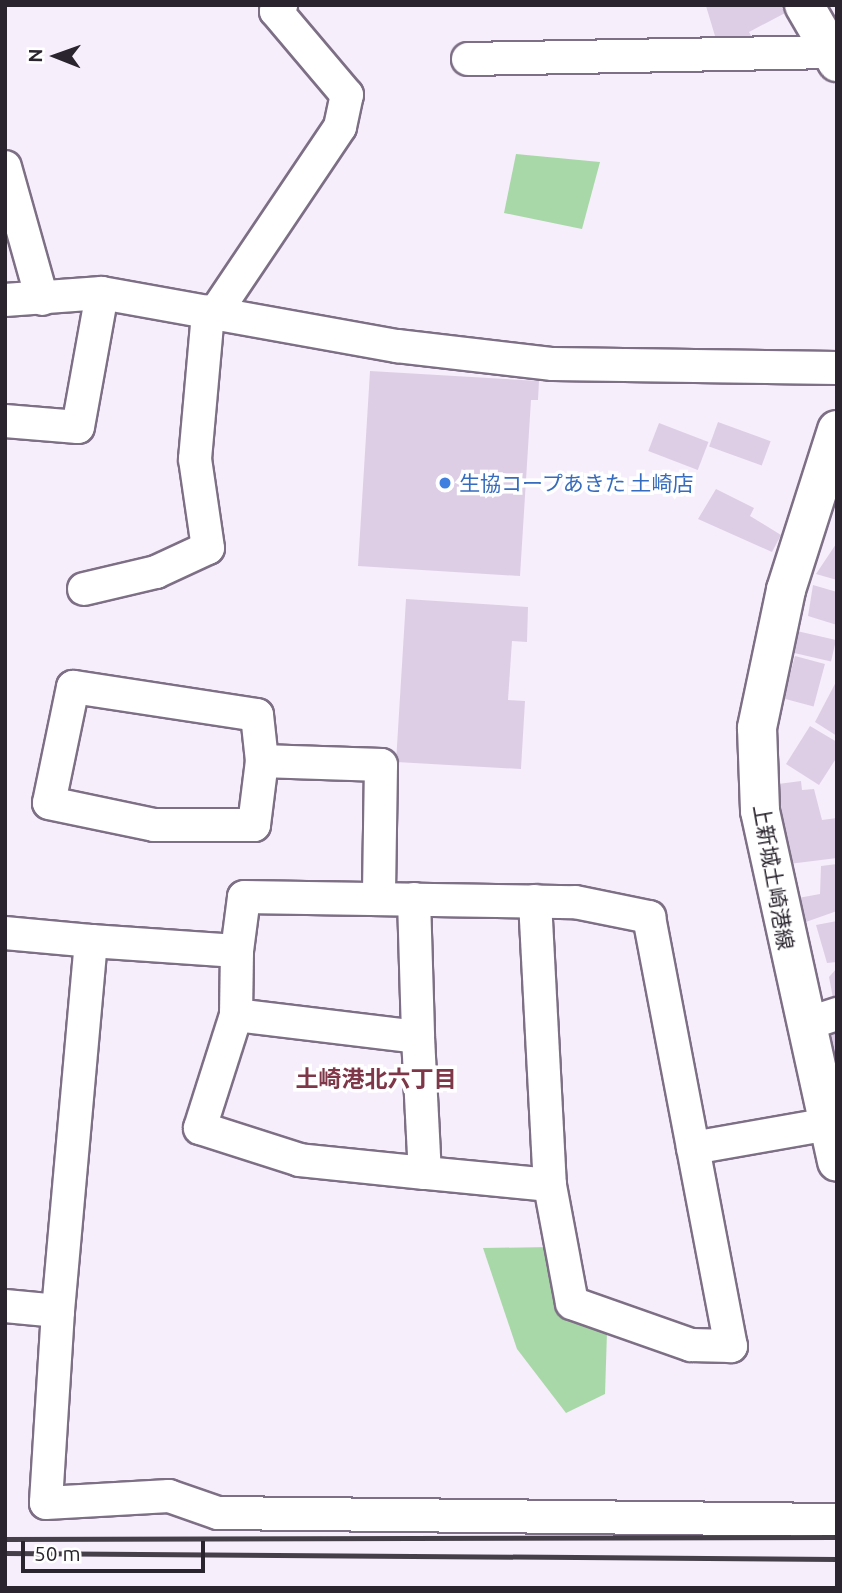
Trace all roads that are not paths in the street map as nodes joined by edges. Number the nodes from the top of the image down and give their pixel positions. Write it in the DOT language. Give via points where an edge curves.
graph roads {
  1 [pos="804,5"];
  2 [pos="276,7"];
  3 [pos="834,57"];
  4 [pos="468,59"];
  5 [pos="5,167"];
  6 [pos="102,293"];
  7 [pos="42,299"];
  8 [pos="5,300"];
  9 [pos="211,313"];
  10 [pos="837,368"];
  11 [pos="5,421"];
  12 [pos="837,430"];
  13 [pos="85,589"];
  14 [pos="262,761"];
  15 [pos="379,899"];
  16 [pos="414,899"];
  17 [pos="535,901"];
  18 [pos="5,933"];
  19 [pos="91,941"];
  20 [pos="237,951"];
  21 [pos="236,1015"];
  22 [pos="821,1019"];
  23 [pos="418,1037"];
  24 [pos="828,1124"];
  25 [pos="693,1148"];
  26 [pos="837,1162"];
  27 [pos="425,1173"];
  28 [pos="550,1185"];
  29 [pos="5,1306"];
  30 [pos="58,1311"];
  31 [pos="837,1520"];
  1 -- 3 [label="main road"];
  2 -- 9 [label="street" via="347,95 340,127"];
  3 -- 4 [label="street"];
  5 -- 7 [label="street"];
  6 -- 7 [label="street"];
  6 -- 9 [label="street"];
  6 -- 11 [label="street" via="78,427"];
  7 -- 8 [label="street"];
  9 -- 10 [label="street" via="397,346 554,364"];
  9 -- 13 [label="street" via="195,459 208,548 156,572"];
  12 -- 22 [label="main road, 上新城土崎港線" via="786,590 757,728 760,811"];
  14 -- 14 [label="street" via="254,825 154,825 49,803 73,688 257,715"];
  14 -- 15 [label="street" via="381,765"];
  15 -- 16 [label="street"];
  15 -- 20 [label="street" via="244,897"];
  16 -- 17 [label="street"];
  16 -- 23 [label="street"];
  17 -- 25 [label="street" via="649,916"];
  17 -- 28 [label="street"];
  18 -- 19 [label="street"];
  19 -- 20 [label="street"];
  19 -- 30 [label="street"];
  20 -- 21 [label="street"];
  21 -- 23 [label="street"];
  21 -- 27 [label="street" via="200,1128 300,1160"];
  22 -- 24 [label="main road, 上新城土崎港線"];
  23 -- 27 [label="street"];
  24 -- 25 [label="street"];
  24 -- 26 [label="main road, 上新城土崎港線"];
  25 -- 28 [label="street" via="731,1346 691,1345 572,1303"];
  27 -- 28 [label="street"];
  29 -- 30 [label="street"];
  30 -- 31 [label="street" via="46,1503 169,1496 218,1513"];
}
